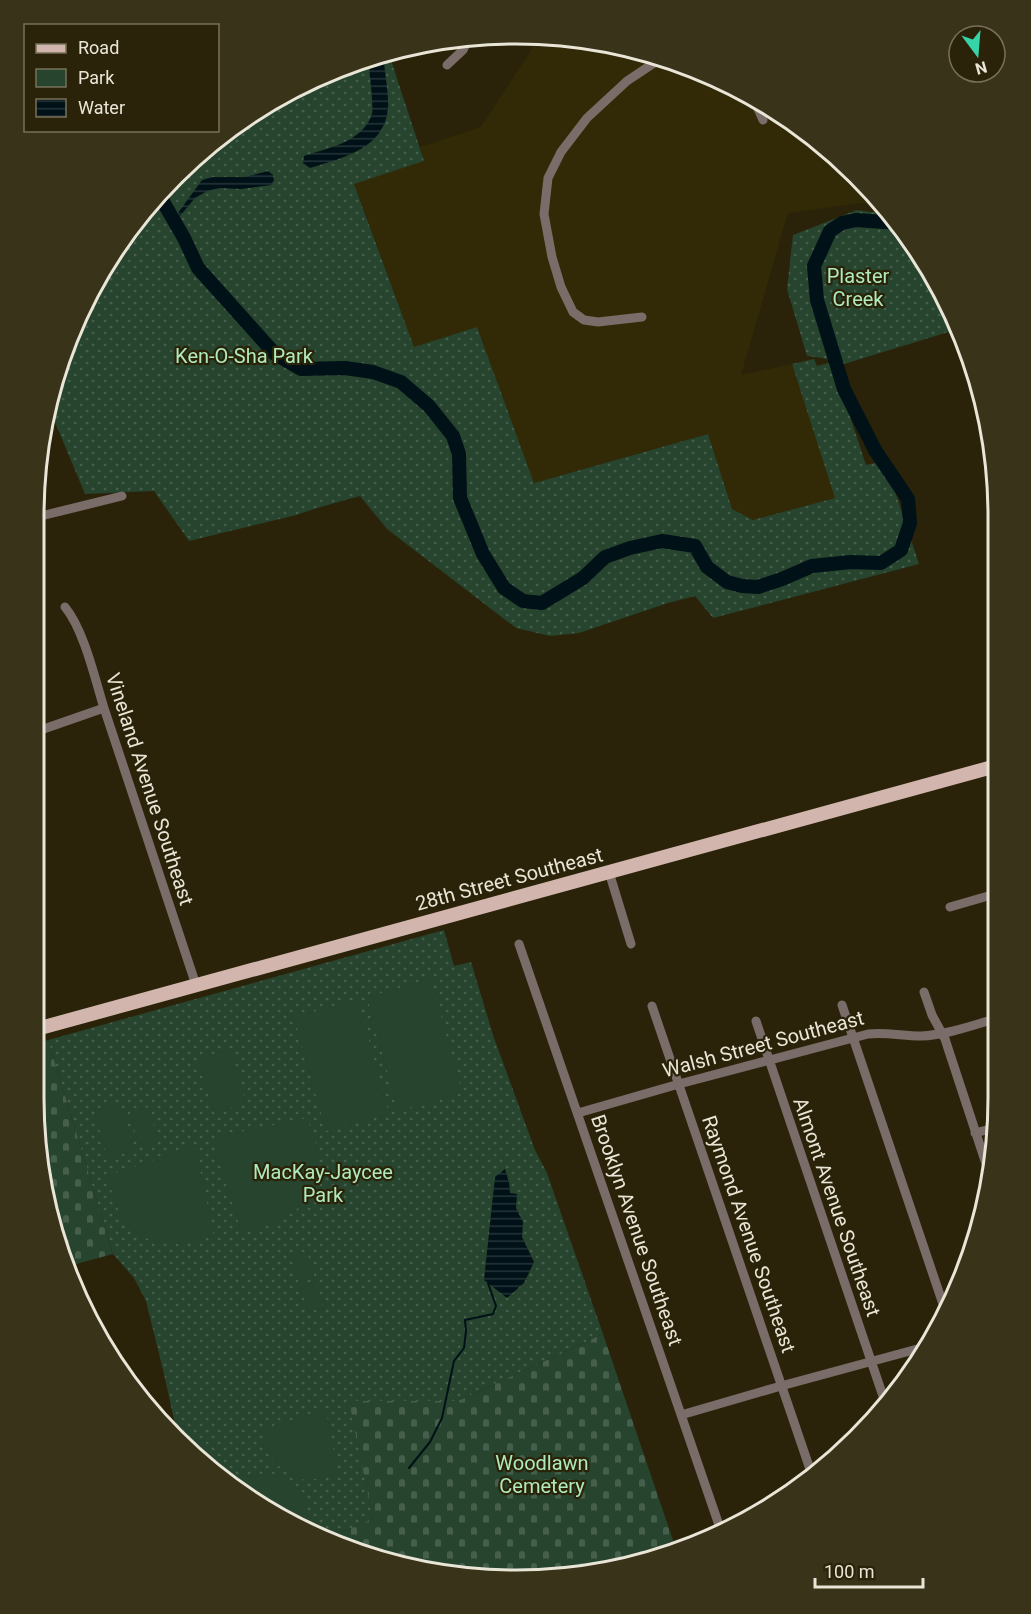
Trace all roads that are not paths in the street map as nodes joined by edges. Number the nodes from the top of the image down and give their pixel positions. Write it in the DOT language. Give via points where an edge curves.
graph roads {
  1 [pos="465,47"];
  2 [pos="447,64"];
  3 [pos="652,64"];
  4 [pos="759,111"];
  5 [pos="763,120"];
  6 [pos="642,317"];
  7 [pos="122,496"];
  8 [pos="44,514"];
  9 [pos="65,607"];
  10 [pos="104,708"];
  11 [pos="44,729"];
  12 [pos="988,768"];
  13 [pos="609,872"];
  14 [pos="988,896"];
  15 [pos="950,907"];
  16 [pos="519,944"];
  17 [pos="631,944"];
  18 [pos="196,985"];
  19 [pos="924,993"];
  20 [pos="652,1005"];
  21 [pos="842,1005"];
  22 [pos="988,1020"];
  23 [pos="756,1021"];
  24 [pos="44,1027"];
  25 [pos="941,1034"];
  26 [pos="852,1038"];
  27 [pos="769,1061"];
  28 [pos="679,1084"];
  29 [pos="578,1113"];
  30 [pos="986,1130"];
  31 [pos="975,1133"];
  32 [pos="983,1157"];
  33 [pos="942,1301"];
  34 [pos="915,1350"];
  35 [pos="871,1362"];
  36 [pos="781,1386"];
  37 [pos="883,1395"];
  38 [pos="681,1415"];
  39 [pos="809,1468"];
  40 [pos="719,1524"];
  1 -- 2 [label="street"];
  3 -- 6 [label="street" via="627,81 587,118 561,152 548,178 544,214 552,257 573,312 584,320 598,322"];
  4 -- 5 [label="street"];
  7 -- 8 [label="street"];
  9 -- 10 [label="street, Vineland Avenue Southeast" via="73,617"];
  10 -- 11 [label="street"];
  10 -- 18 [label="street, Vineland Avenue Southeast"];
  12 -- 13 [label="main road, 28th Street Southeast"];
  13 -- 17 [label="street"];
  13 -- 18 [label="main road, 28th Street Southeast"];
  14 -- 15 [label="street"];
  16 -- 29 [label="street, Brooklyn Avenue Southeast"];
  18 -- 24 [label="main road, 28th Street Southeast"];
  19 -- 25 [label="street"];
  20 -- 28 [label="street, Raymond Avenue Southeast"];
  21 -- 26 [label="street"];
  22 -- 25 [label="street, Walsh Street Southeast"];
  23 -- 27 [label="street, Almont Avenue Southeast"];
  25 -- 26 [label="street, Walsh Street Southeast" via="881,1033"];
  25 -- 31 [label="street"];
  26 -- 27 [label="street, Walsh Street Southeast"];
  26 -- 33 [label="street"];
  27 -- 28 [label="street, Walsh Street Southeast"];
  27 -- 35 [label="street, Almont Avenue Southeast"];
  28 -- 29 [label="street, Walsh Street Southeast"];
  28 -- 36 [label="street, Raymond Avenue Southeast"];
  29 -- 38 [label="street, Brooklyn Avenue Southeast"];
  30 -- 31 [label="street"];
  31 -- 32 [label="street"];
  34 -- 35 [label="street"];
  35 -- 36 [label="street"];
  35 -- 37 [label="street, Almont Avenue Southeast"];
  36 -- 38 [label="street"];
  36 -- 39 [label="street, Raymond Avenue Southeast"];
  38 -- 40 [label="street, Brooklyn Avenue Southeast"];
}
